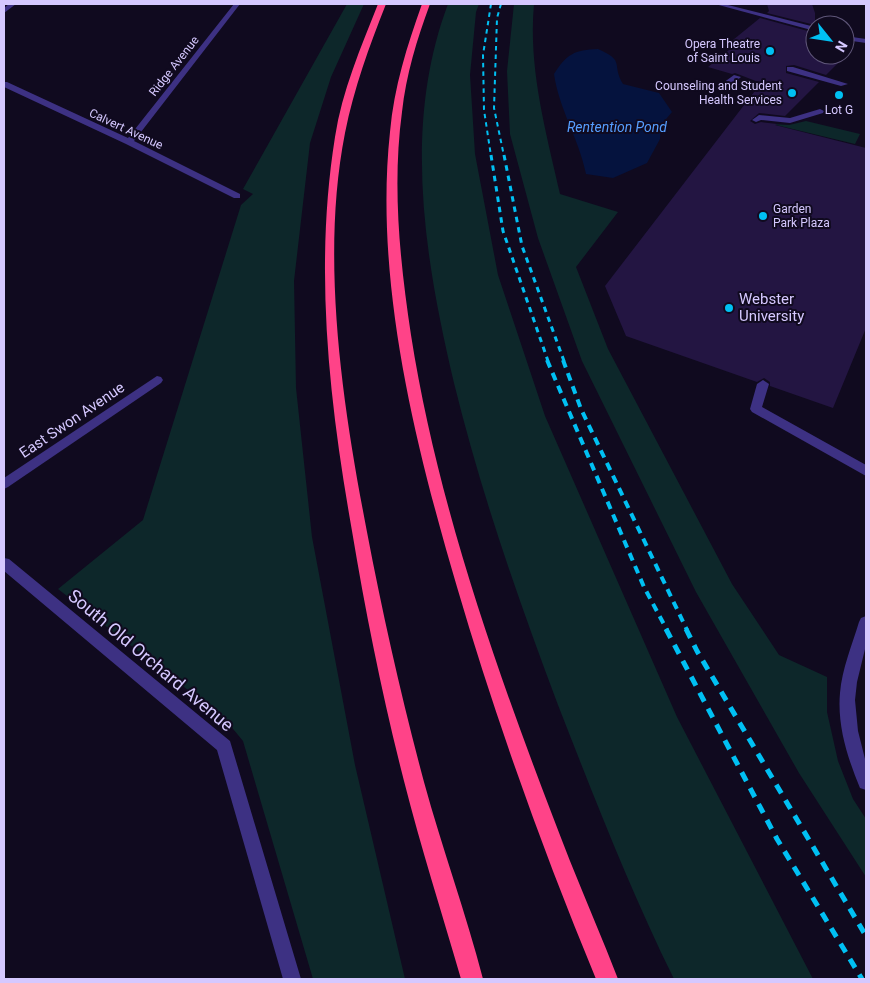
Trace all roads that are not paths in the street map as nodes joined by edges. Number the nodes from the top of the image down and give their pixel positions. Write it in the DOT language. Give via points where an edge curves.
graph roads {
  1 [pos="13,4"];
  2 [pos="237,4"];
  3 [pos="382,4"];
  4 [pos="426,4"];
  5 [pos="718,4"];
  6 [pos="4,11"];
  7 [pos="805,28"];
  8 [pos="790,69"];
  9 [pos="738,77"];
  10 [pos="4,84"];
  11 [pos="844,84"];
  12 [pos="726,85"];
  13 [pos="820,110"];
  14 [pos="756,120"];
  15 [pos="129,142"];
  16 [pos="237,196"];
  17 [pos="157,380"];
  18 [pos="764,384"];
  19 [pos="866,471"];
  20 [pos="4,484"];
  21 [pos="4,563"];
  22 [pos="866,622"];
  23 [pos="866,782"];
  24 [pos="292,979"];
  25 [pos="472,979"];
  26 [pos="607,979"];
  1 -- 6 [label="street"];
  2 -- 15 [label="street, Ridge Avenue"];
  3 -- 25 [label="highway" via="361,51 352,82 335,170 330,229 330,298 336,382 350,485 375,616 414,782"];
  4 -- 26 [label="highway" via="404,70 396,112 393,159 394,243 408,361 428,460 462,578 512,731"];
  5 -- 7 [label="street"];
  8 -- 11 [label="street"];
  9 -- 12 [label="street"];
  10 -- 15 [label="street, Calvert Avenue"];
  13 -- 14 [label="street" via="791,122 758,117"];
  15 -- 16 [label="street, Calvert Avenue"];
  17 -- 20 [label="street, East Swon Avenue"];
  18 -- 19 [label="street" via="756,409"];
  21 -- 24 [label="street, South Old Orchard Avenue" via="224,746"];
  22 -- 23 [label="street" via="847,699 858,764"];
}
